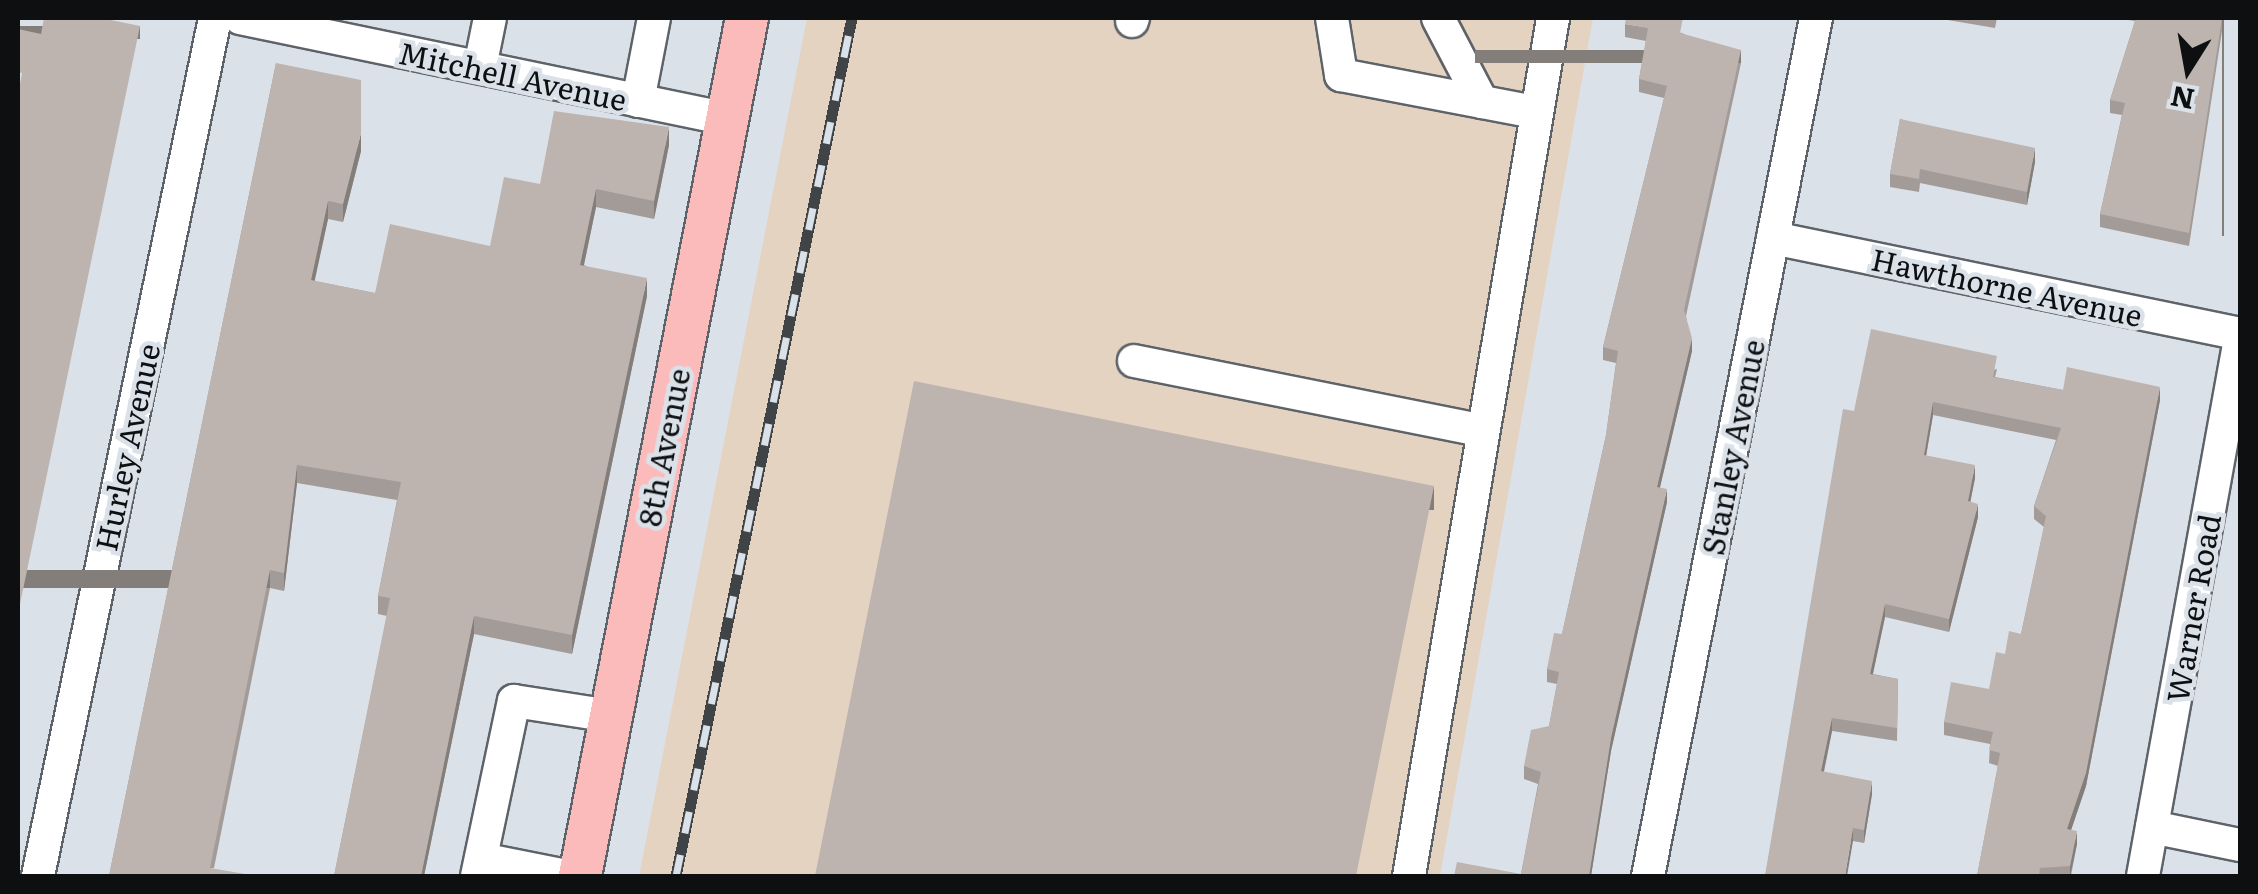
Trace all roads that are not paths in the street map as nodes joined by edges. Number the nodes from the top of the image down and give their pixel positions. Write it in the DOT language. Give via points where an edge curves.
graph roads {
  1 [pos="215,18"];
  2 [pos="240,18"];
  3 [pos="490,18"];
  4 [pos="654,18"];
  5 [pos="747,18"];
  6 [pos="1332,18"];
  7 [pos="1438,18"];
  8 [pos="1553,18"];
  9 [pos="1816,18"];
  10 [pos="480,68"];
  11 [pos="638,101"];
  12 [pos="1482,102"];
  13 [pos="1535,112"];
  14 [pos="727,119"];
  15 [pos="1773,238"];
  16 [pos="2240,336"];
  17 [pos="1134,361"];
  18 [pos="1483,432"];
  19 [pos="611,716"];
  20 [pos="2152,828"];
  21 [pos="2240,845"];
  22 [pos="479,868"];
  23 [pos="38,876"];
  24 [pos="566,876"];
  25 [pos="580,876"];
  26 [pos="1409,876"];
  27 [pos="1648,876"];
  28 [pos="2143,876"];
  1 -- 23 [label="street, Hurley Avenue"];
  2 -- 10 [label="street, Mitchell Avenue"];
  3 -- 10 [label="street"];
  4 -- 11 [label="street"];
  5 -- 14 [label="main road, 8th Avenue"];
  6 -- 12 [label="street" via="1340,75"];
  7 -- 12 [label="street"];
  8 -- 13 [label="street"];
  9 -- 15 [label="street, Stanley Avenue"];
  10 -- 11 [label="street, Mitchell Avenue"];
  11 -- 14 [label="street, Mitchell Avenue"];
  12 -- 13 [label="street"];
  13 -- 18 [label="street"];
  14 -- 19 [label="main road, 8th Avenue"];
  15 -- 16 [label="street, Hawthorne Avenue"];
  15 -- 27 [label="street, Stanley Avenue"];
  16 -- 20 [label="street, Warner Road"];
  17 -- 18 [label="street"];
  18 -- 26 [label="street"];
  19 -- 22 [label="street" via="514,701"];
  19 -- 25 [label="main road, 8th Avenue"];
  20 -- 21 [label="street"];
  20 -- 28 [label="street, Warner Road"];
  22 -- 24 [label="street"];
}
